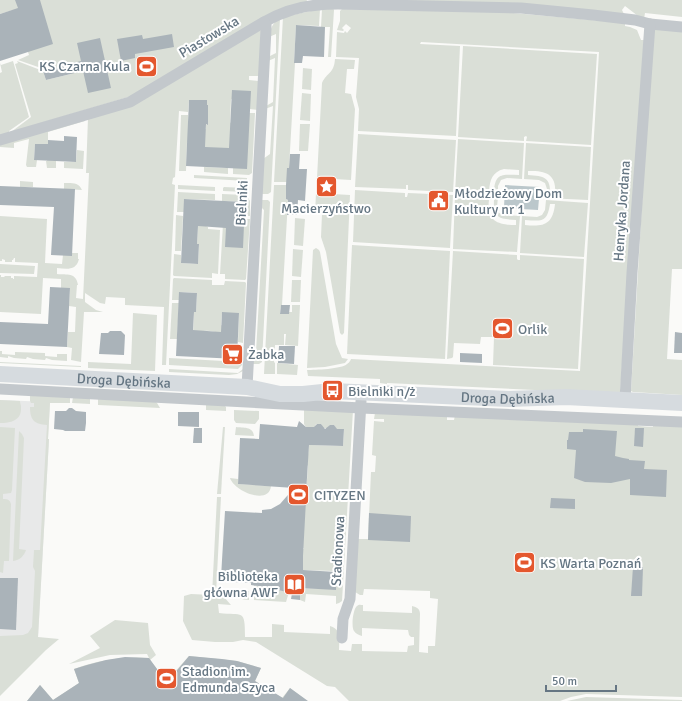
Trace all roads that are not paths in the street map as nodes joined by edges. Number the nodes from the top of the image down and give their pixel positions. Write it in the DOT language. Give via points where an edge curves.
graph roads {
  1 [pos="264,22"];
  2 [pos="650,24"];
  3 [pos="682,27"];
  4 [pos="0,140"];
  5 [pos="0,374"];
  6 [pos="26,383"];
  7 [pos="247,387"];
  8 [pos="0,389"];
  9 [pos="231,394"];
  10 [pos="609,399"];
  11 [pos="361,400"];
  12 [pos="625,400"];
  13 [pos="409,402"];
  14 [pos="651,402"];
  15 [pos="680,403"];
  16 [pos="608,419"];
  17 [pos="650,420"];
  18 [pos="680,422"];
  19 [pos="342,638"];
  1 -- 2 [label="street, Piastowska" via="310,6 338,4 521,8 635,20"];
  1 -- 4 [label="street, Piastowska" via="130,102"];
  1 -- 7 [label="street, Bielniki" via="266,29"];
  2 -- 3 [label="street, Piastowska"];
  2 -- 12 [label="street, Henryka Jordana"];
  5 -- 6 [label="street, Droga Dębińska"];
  6 -- 8 [label="street"];
  6 -- 9 [label="street, Droga Dębińska"];
  7 -- 9 [label="street, Droga Dębińska"];
  7 -- 11 [label="street, Droga Dębińska" via="276,382 303,384"];
  9 -- 11 [label="street"];
  10 -- 12 [label="street, Droga Dębińska"];
  10 -- 13 [label="street, Droga Dębińska" via="566,397"];
  10 -- 16 [label="street"];
  11 -- 13 [label="street, Droga Dębińska"];
  11 -- 19 [label="street, Stadionowa" via="350,599 343,619"];
  12 -- 14 [label="street, Droga Dębińska"];
  13 -- 16 [label="street"];
  14 -- 15 [label="street, Droga Dębińska"];
  14 -- 17 [label="street"];
  15 -- 18 [label="street"];
  16 -- 17 [label="street"];
  17 -- 18 [label="street"];
}
